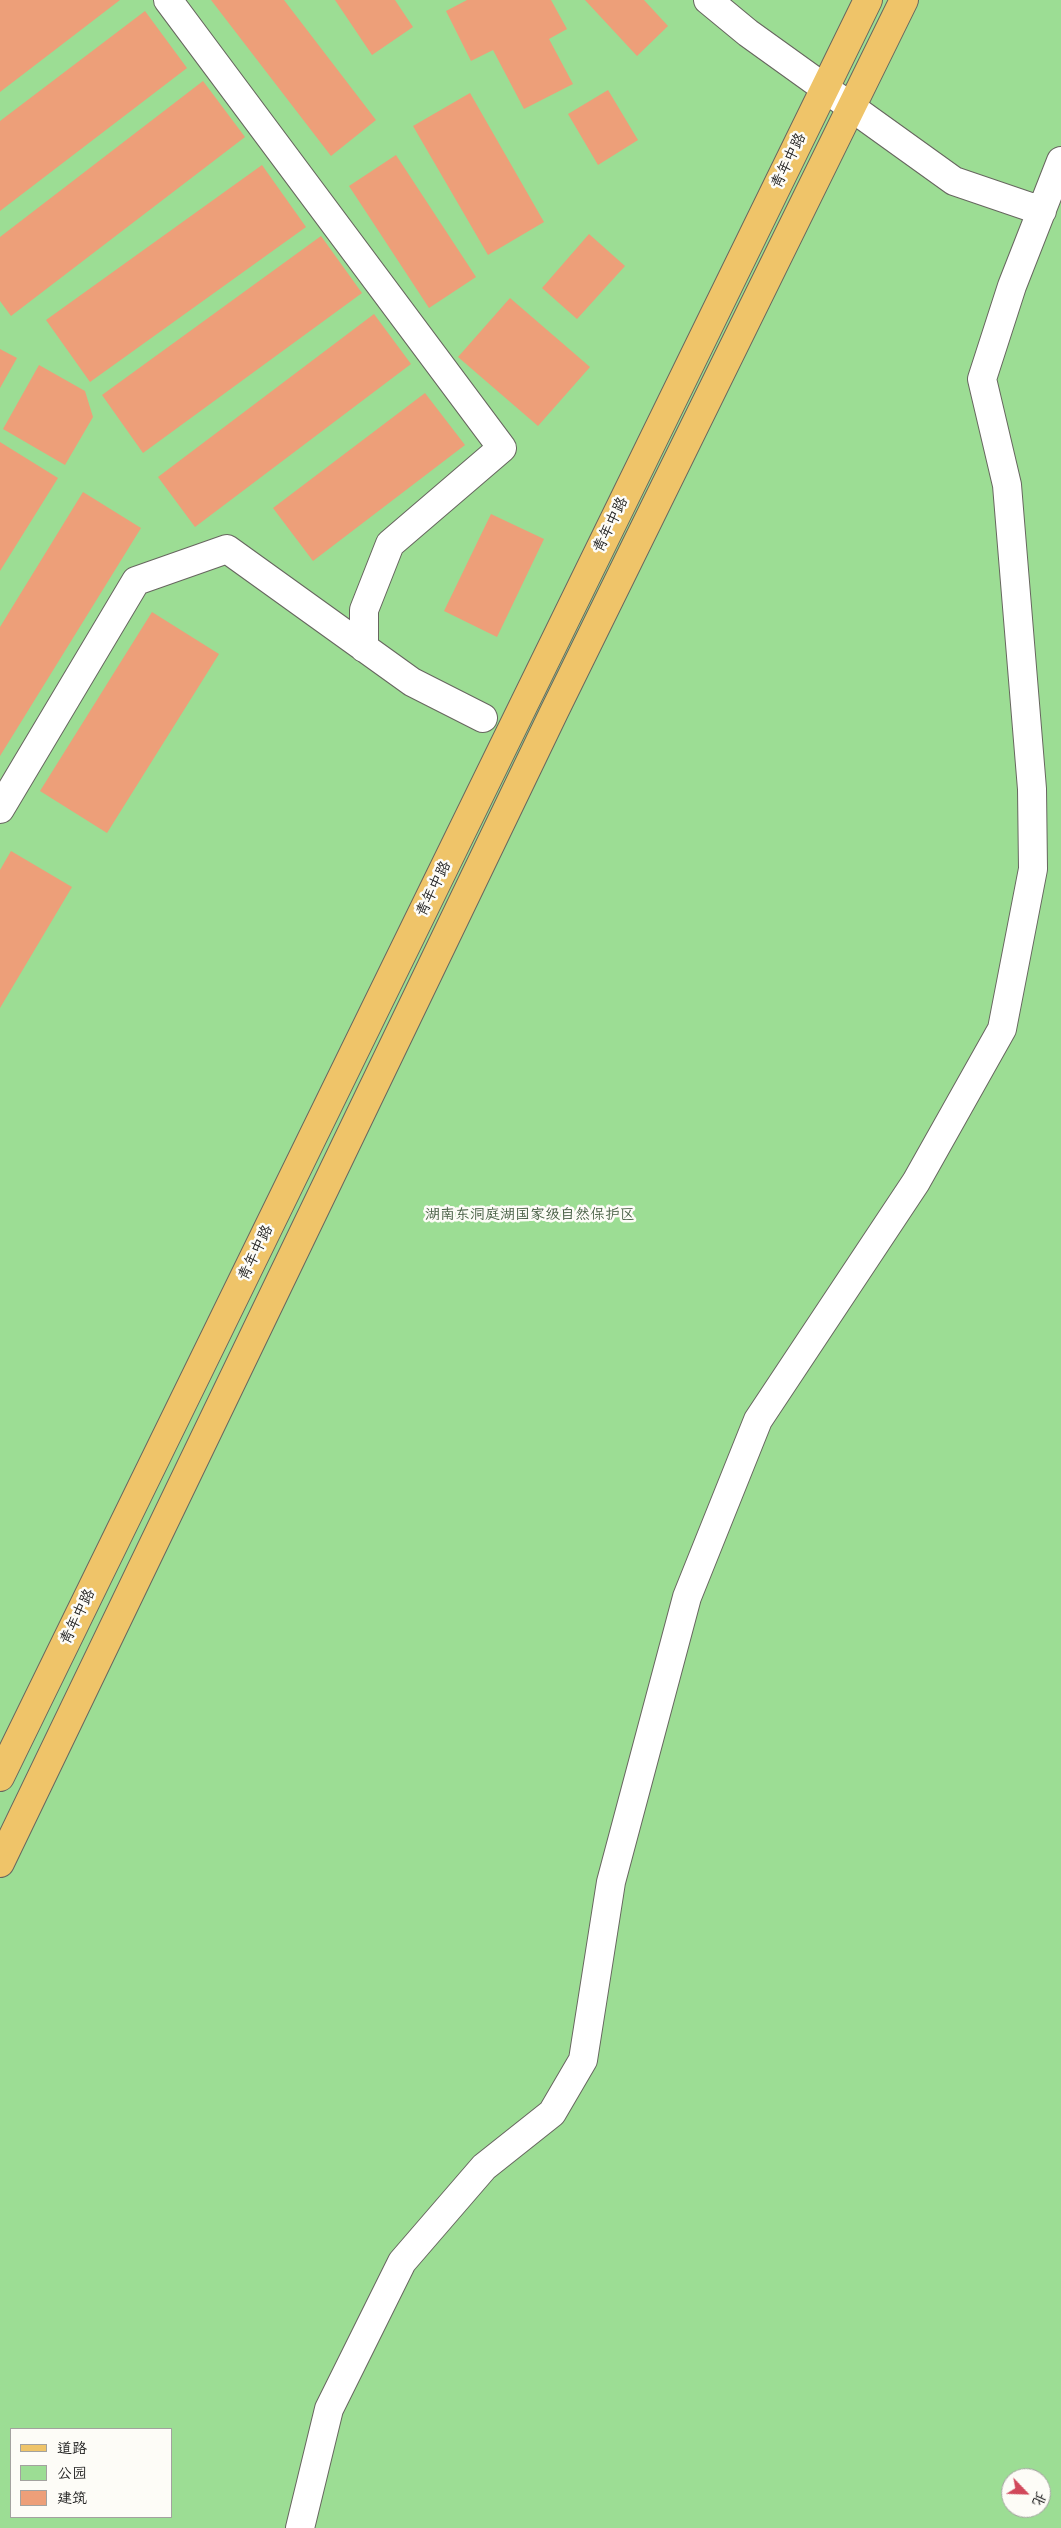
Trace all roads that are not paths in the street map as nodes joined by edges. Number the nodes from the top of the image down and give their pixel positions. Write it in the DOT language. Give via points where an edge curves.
graph roads {
  1 [pos="168,0"];
  2 [pos="708,0"];
  3 [pos="868,0"];
  4 [pos="904,0"];
  5 [pos="825,87"];
  6 [pos="851,107"];
  7 [pos="1061,161"];
  8 [pos="1042,211"];
  9 [pos="364,648"];
  10 [pos="484,718"];
  11 [pos="3,796"];
  12 [pos="0,1778"];
  13 [pos="0,1864"];
  14 [pos="300,2528"];
  1 -- 9 [label="street" via="502,448 390,544 364,610"];
  2 -- 5 [label="street" via="748,33"];
  3 -- 5 [label="main road, 青年中路"];
  4 -- 6 [label="main road"];
  5 -- 6 [label="street"];
  5 -- 12 [label="main road, 青年中路"];
  6 -- 8 [label="street" via="954,181"];
  6 -- 13 [label="main road" via="550,719"];
  7 -- 8 [label="street"];
  8 -- 14 [label="street" via="1012,286 982,379 1007,485 1032,790 1034,869 1002,1029 916,1182 755,1429 687,1597 611,1882 583,2060 552,2113 484,2167 402,2262 329,2409"];
  9 -- 10 [label="street" via="412,682"];
  9 -- 11 [label="street" via="227,549 136,581"];
}
